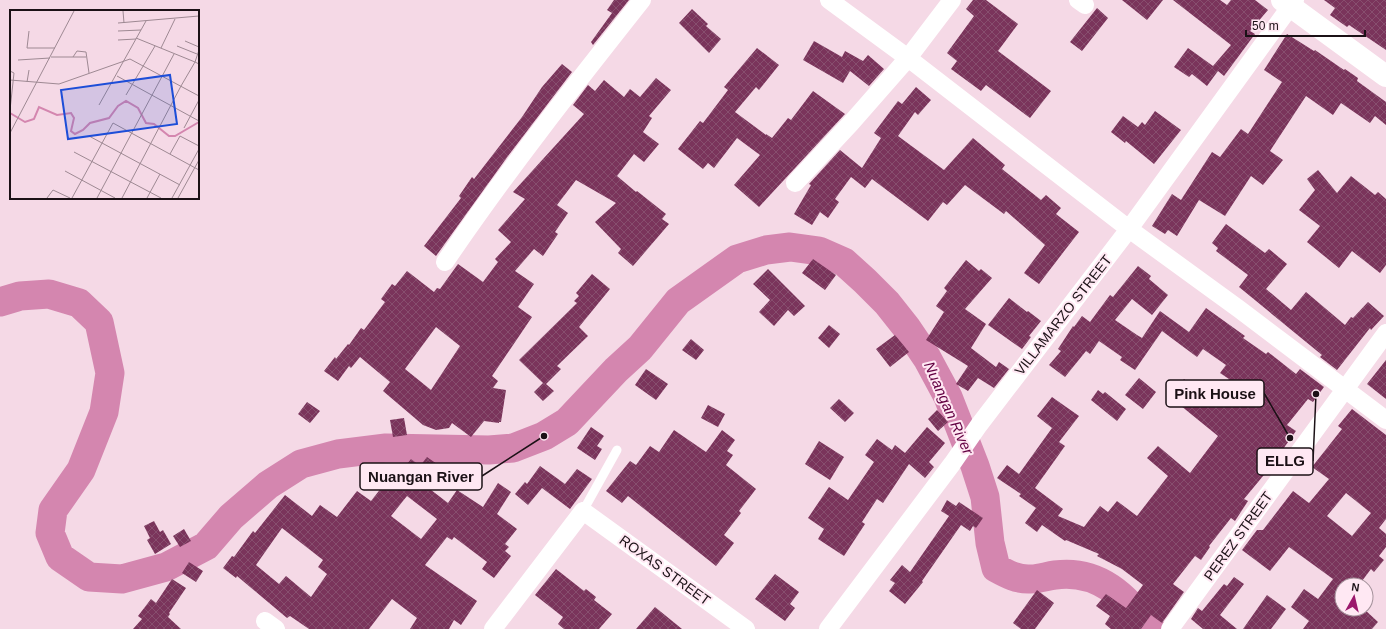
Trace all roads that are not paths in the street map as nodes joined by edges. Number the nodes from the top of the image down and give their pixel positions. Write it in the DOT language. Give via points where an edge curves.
graph roads {
  1 [pos="642,0"];
  2 [pos="829,0"];
  3 [pos="952,0"];
  4 [pos="1289,2"];
  5 [pos="908,58"];
  6 [pos="1386,76"];
  7 [pos="795,183"];
  8 [pos="1129,230"];
  9 [pos="445,262"];
  10 [pos="1386,333"];
  11 [pos="1345,390"];
  12 [pos="1386,420"];
  13 [pos="618,450"];
  14 [pos="583,511"];
  15 [pos="1172,626"];
  16 [pos="493,629"];
  17 [pos="746,629"];
  18 [pos="828,629"];
  1 -- 9 [label="street" via="576,84"];
  2 -- 5 [label="street"];
  3 -- 5 [label="street"];
  4 -- 6 [label="main road"];
  4 -- 8 [label="street, VILLAMARZO STREET"];
  5 -- 7 [label="street"];
  5 -- 8 [label="street"];
  8 -- 11 [label="street" via="1240,309"];
  8 -- 18 [label="street, VILLAMARZO STREET" via="979,425"];
  10 -- 11 [label="street, PEREZ STREET"];
  11 -- 12 [label="street"];
  11 -- 15 [label="street, PEREZ STREET"];
  13 -- 14 [label="lane"];
  14 -- 16 [label="street"];
  14 -- 17 [label="street, ROXAS STREET"];
}
